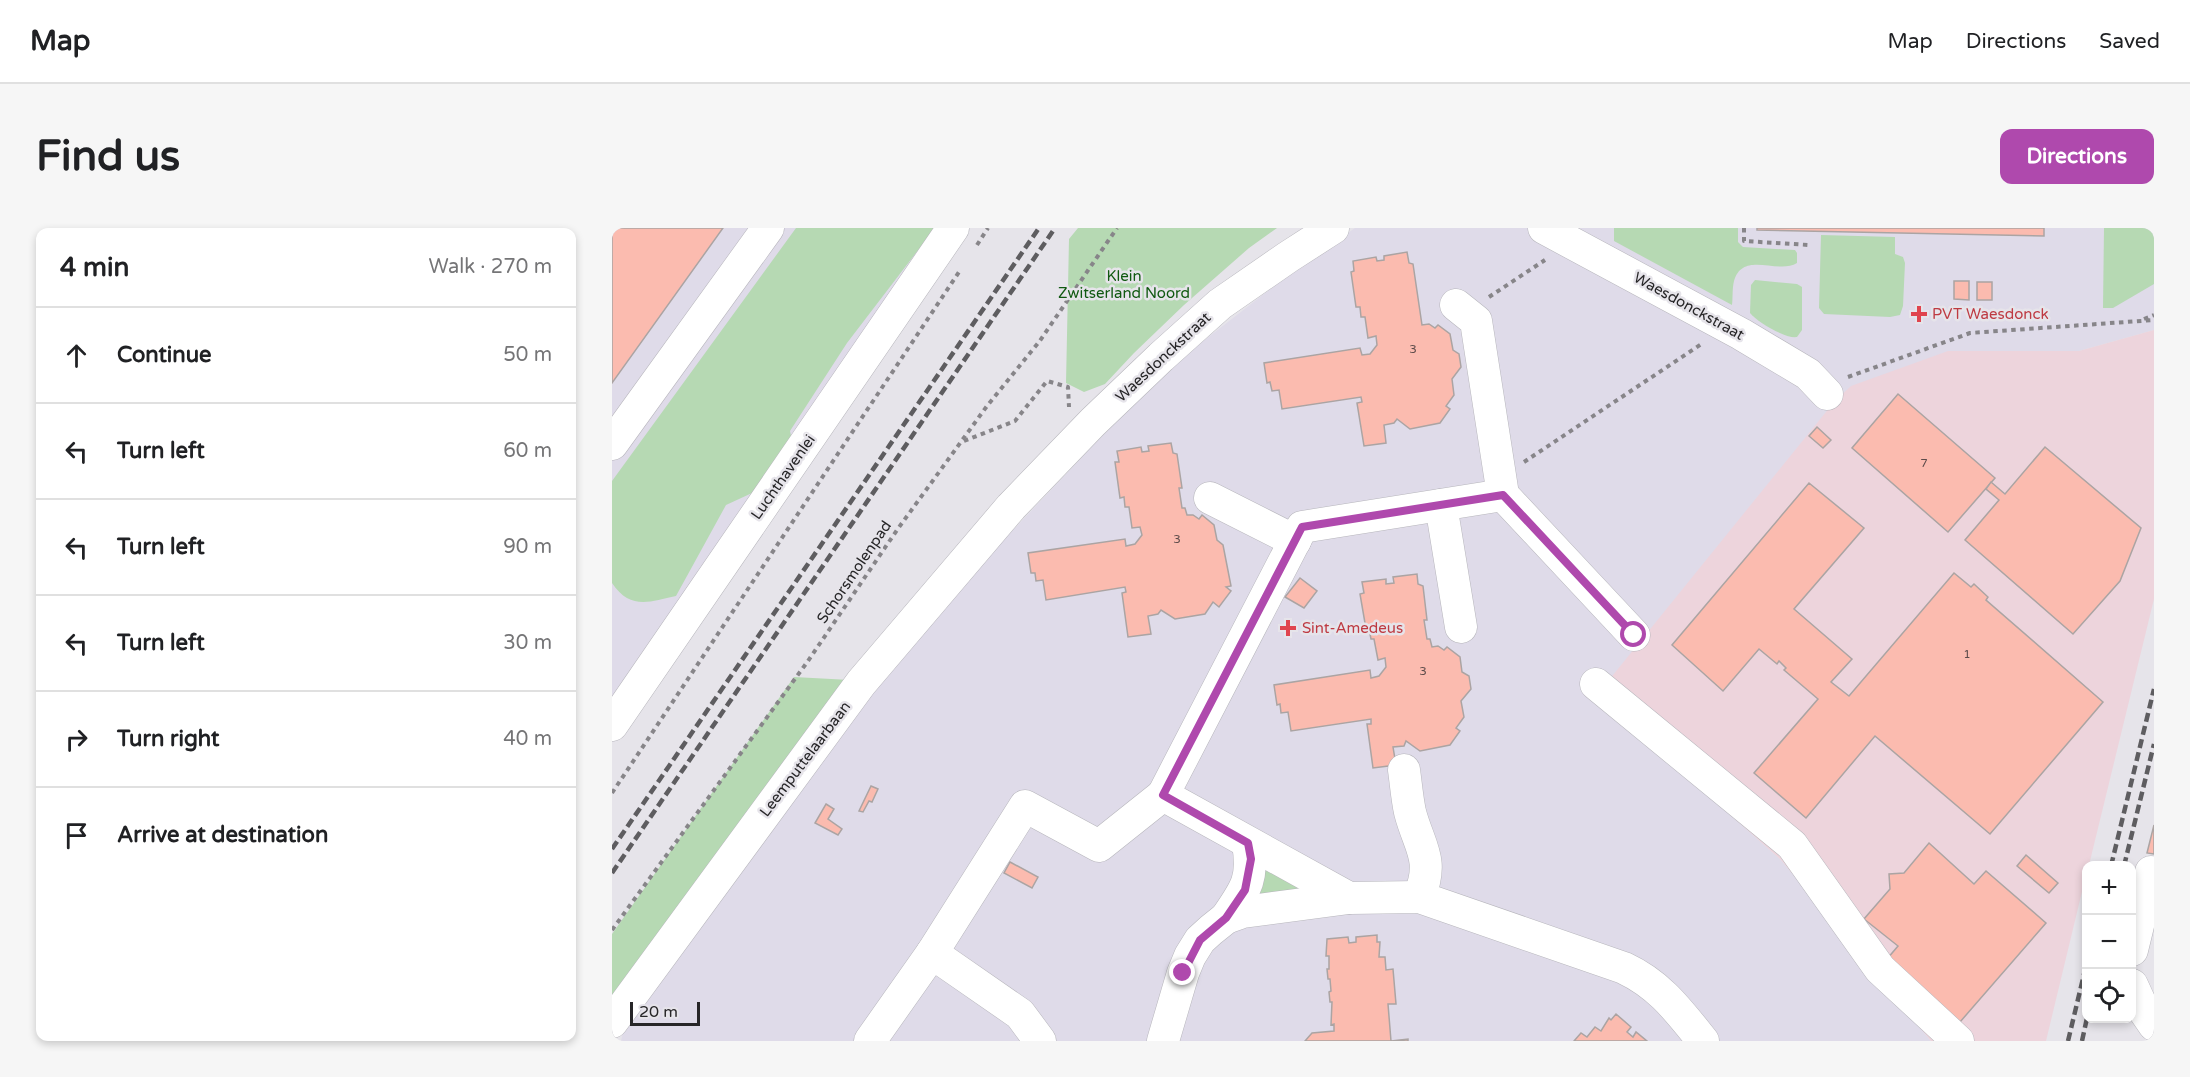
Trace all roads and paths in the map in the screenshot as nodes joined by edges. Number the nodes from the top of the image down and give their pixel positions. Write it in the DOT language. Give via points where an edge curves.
graph roads {
  1 [pos="768,228"];
  2 [pos="988,228"];
  3 [pos="1117,228"];
  4 [pos="1333,228"];
  5 [pos="1744,228"];
  6 [pos="1558,235"];
  7 [pos="964,238"];
  8 [pos="1809,245"];
  9 [pos="962,267"];
  10 [pos="1461,308"];
  11 [pos="2154,315"];
  12 [pos="2140,320"];
  13 [pos="2154,320"];
  14 [pos="1728,326"];
  15 [pos="1827,394"];
  16 [pos="963,441"];
  17 [pos="612,444"];
  18 [pos="1068,448"];
  19 [pos="1501,487"];
  20 [pos="1210,498"];
  21 [pos="1441,505"];
  22 [pos="1011,507"];
  23 [pos="1295,541"];
  24 [pos="1461,627"];
  25 [pos="1634,635"];
  26 [pos="1596,684"];
  27 [pos="612,725"];
  28 [pos="1404,770"];
  29 [pos="612,793"];
  30 [pos="1163,795"];
  31 [pos="1248,843"];
  32 [pos="2151,872"];
  33 [pos="1349,897"];
  34 [pos="1419,897"];
  35 [pos="1226,918"];
  36 [pos="612,930"];
  37 [pos="2136,934"];
  38 [pos="932,953"];
  39 [pos="2136,994"];
  40 [pos="612,1022"];
  41 [pos="2154,1025"];
  42 [pos="2154,1033"];
  43 [pos="870,1041"];
  44 [pos="1040,1041"];
  45 [pos="1163,1041"];
  46 [pos="1702,1041"];
  47 [pos="1958,1041"];
  48 [pos="2147,1041"];
  1 -- 17 [label="street"];
  2 -- 7 [label="path"];
  3 -- 16 [label="path, Schorsmolenpad" via="1039,342"];
  4 -- 18 [label="street, Waesdonckstraat" via="1220,304"];
  5 -- 8 [label="path" via="1744,241"];
  6 -- 10 [label="path"];
  6 -- 14 [label="street, Waesdonckstraat"];
  7 -- 27 [label="street, Luchthavenlei"];
  9 -- 29 [label="path"];
  10 -- 19 [label="street" via="1476,321"];
  11 -- 12 [label="path"];
  12 -- 13 [label="path"];
  12 -- 15 [label="path" via="1970,333 1846,378"];
  14 -- 15 [label="street, Waesdonckstraat" via="1808,374"];
  14 -- 19 [label="path"];
  16 -- 18 [label="path" via="1015,421 1047,381 1068,387 1070,403 1063,429"];
  16 -- 36 [label="path, Schorsmolenpad"];
  18 -- 22 [label="street, Waesdonckstraat"];
  19 -- 21 [label="street"];
  19 -- 25 [label="street"];
  20 -- 23 [label="street"];
  21 -- 23 [label="street" via="1302,527"];
  21 -- 24 [label="street"];
  22 -- 40 [label="street, Leemputtelaarbaan" via="861,683"];
  23 -- 30 [label="street"];
  26 -- 47 [label="street" via="1792,845 1880,969"];
  28 -- 34 [label="street" via="1410,812 1427,871"];
  30 -- 31 [label="street"];
  30 -- 38 [label="street" via="1099,846 1025,806"];
  31 -- 33 [label="street"];
  31 -- 35 [label="street" via="1251,859 1245,890"];
  32 -- 37 [label="street"];
  33 -- 34 [label="street"];
  33 -- 35 [label="street" via="1243,912"];
  34 -- 46 [label="street" via="1643,977 1676,1006"];
  35 -- 45 [label="street" via="1200,940 1190,956"];
  38 -- 43 [label="street"];
  38 -- 44 [label="street" via="1020,1014"];
  39 -- 41 [label="street"];
  42 -- 48 [label="street"];
}
